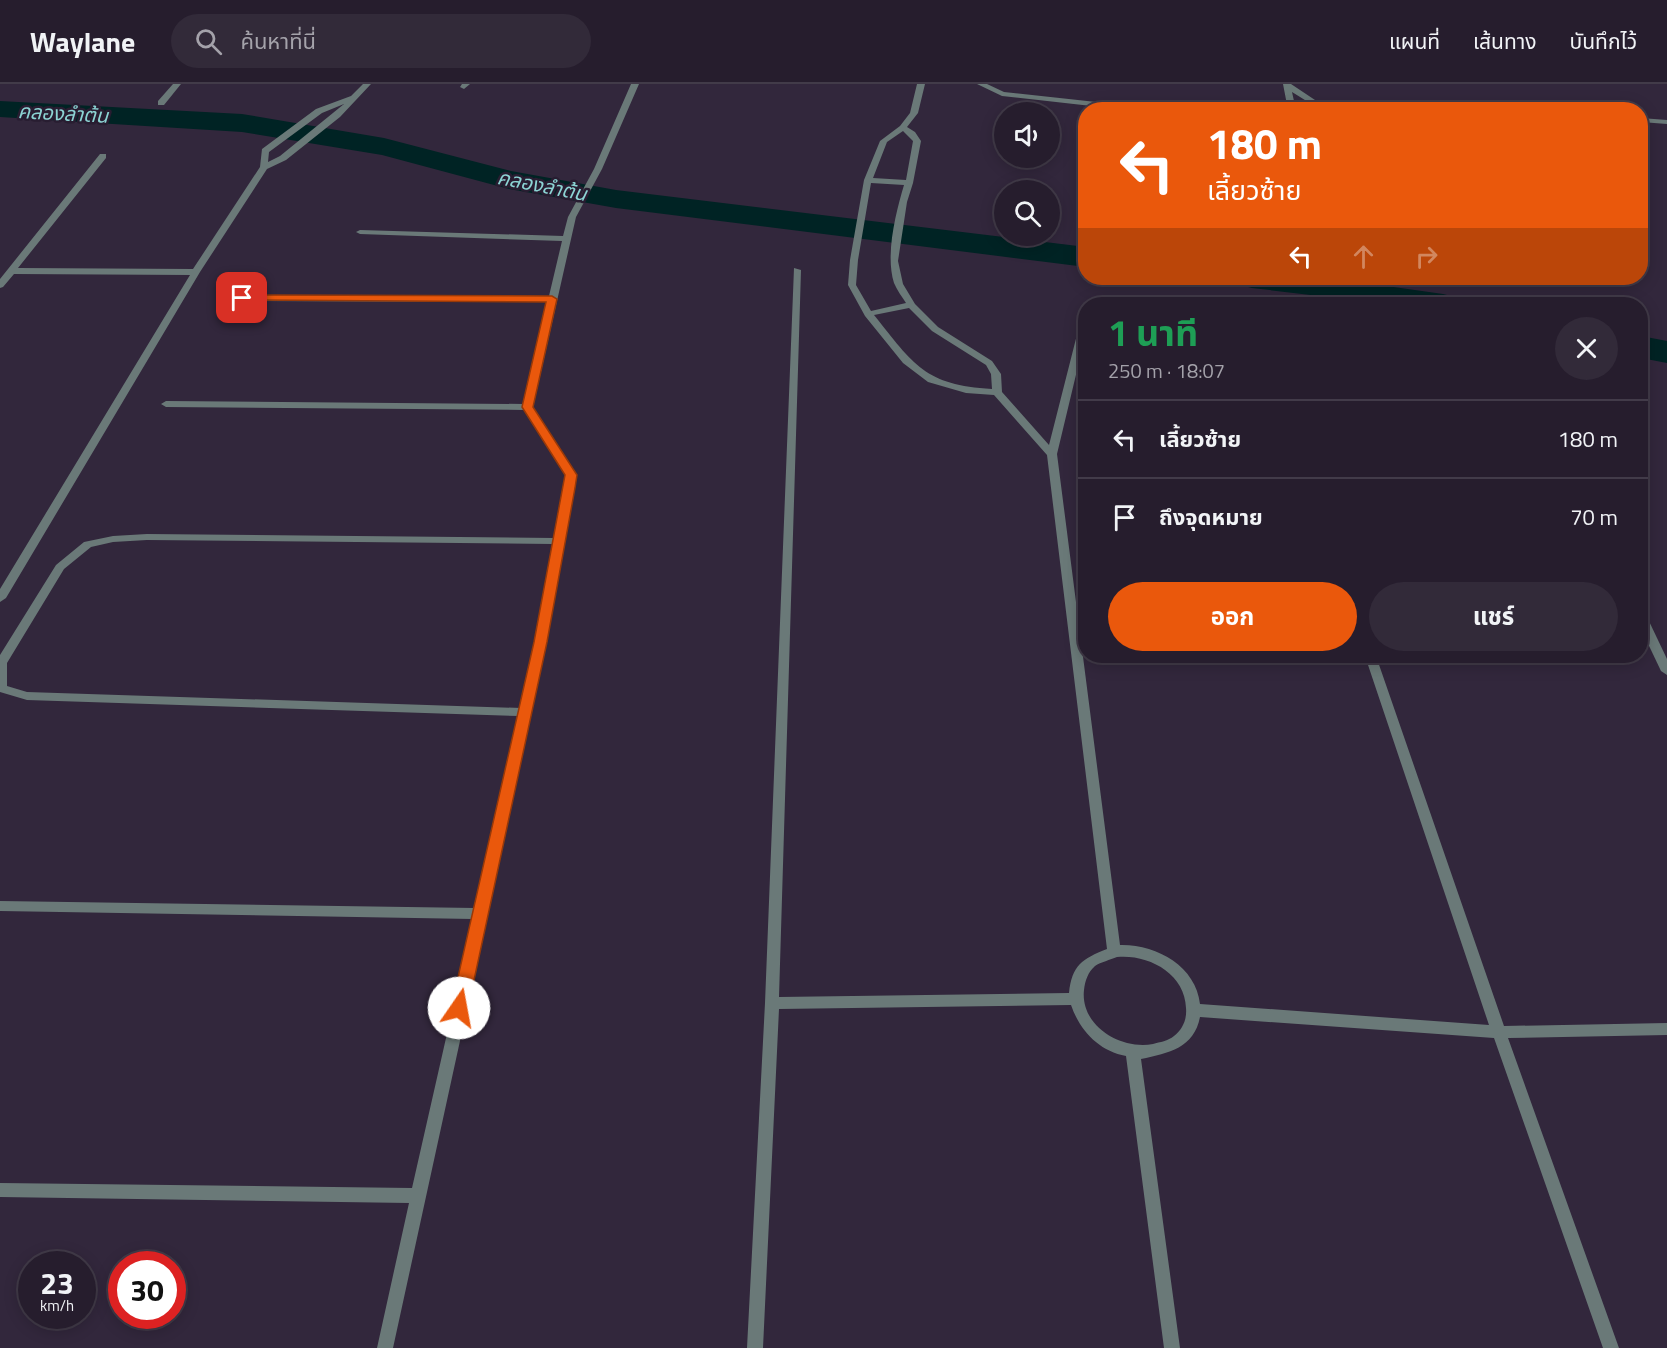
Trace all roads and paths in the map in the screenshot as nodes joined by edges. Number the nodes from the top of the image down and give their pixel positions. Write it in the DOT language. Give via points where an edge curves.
graph roads {
  1 [pos="177,84"];
  2 [pos="367,84"];
  3 [pos="635,84"];
  4 [pos="921,84"];
  5 [pos="981,84"];
  6 [pos="1287,86"];
  7 [pos="352,98"];
  8 [pos="1078,102"];
  9 [pos="1290,102"];
  10 [pos="1314,102"];
  11 [pos="161,103"];
  12 [pos="1648,121"];
  13 [pos="1667,122"];
  14 [pos="903,128"];
  15 [pos="103,156"];
  16 [pos="264,167"];
  17 [pos="868,180"];
  18 [pos="909,183"];
  19 [pos="360,232"];
  20 [pos="566,239"];
  21 [pos="796,270"];
  22 [pos="12,271"];
  23 [pos="196,272"];
  24 [pos="0,285"];
  25 [pos="242,298"];
  26 [pos="552,299"];
  27 [pos="911,305"];
  28 [pos="868,314"];
  29 [pos="1078,348"];
  30 [pos="997,392"];
  31 [pos="166,404"];
  32 [pos="528,407"];
  33 [pos="1052,454"];
  34 [pos="559,541"];
  35 [pos="0,598"];
  36 [pos="1648,632"];
  37 [pos="1078,663"];
  38 [pos="1078,663"];
  39 [pos="1373,663"];
  40 [pos="1667,671"];
  41 [pos="525,712"];
  42 [pos="0,906"];
  43 [pos="480,914"];
  44 [pos="1114,952"];
  45 [pos="1074,999"];
  46 [pos="772,1003"];
  47 [pos="1195,1010"];
  48 [pos="1667,1029"];
  49 [pos="1499,1032"];
  50 [pos="1133,1052"];
  51 [pos="0,1190"];
  52 [pos="419,1196"];
  53 [pos="385,1348"];
  54 [pos="754,1348"];
  55 [pos="1172,1348"];
  56 [pos="1611,1348"];
  1 -- 11 [label="street"];
  2 -- 7 [label="street"];
  3 -- 20 [label="street" via="572,217"];
  4 -- 14 [label="street" via="914,113"];
  5 -- 8 [label="street" via="1002,94"];
  6 -- 9 [label="street"];
  6 -- 10 [label="street"];
  7 -- 16 [label="street" via="349,105 283,158"];
  7 -- 16 [label="street" via="319,111 266,151"];
  12 -- 13 [label="street"];
  14 -- 17 [label="street" via="884,141"];
  14 -- 18 [label="street" via="916,141"];
  15 -- 22 [label="street"];
  16 -- 23 [label="street"];
  17 -- 18 [label="street"];
  17 -- 28 [label="street" via="852,285"];
  18 -- 27 [label="street" via="894,261 898,284"];
  19 -- 20 [label="street"];
  20 -- 26 [label="street"];
  21 -- 46 [label="street"];
  22 -- 23 [label="street"];
  22 -- 24 [label="street"];
  23 -- 35 [label="street"];
  25 -- 26 [label="street"];
  26 -- 32 [label="street"];
  27 -- 28 [label="street"];
  27 -- 30 [label="street" via="935,329 989,363 996,374"];
  28 -- 30 [label="street" via="906,361 931,380 966,390"];
  29 -- 33 [label="street"];
  30 -- 33 [label="street"];
  31 -- 32 [label="street"];
  32 -- 34 [label="street" via="571,475"];
  33 -- 37 [label="street"];
  34 -- 41 [label="street"];
  34 -- 41 [label="street" via="147,537 88,544 60,567 1,663 1,688 27,696"];
  36 -- 40 [label="street"];
  38 -- 44 [label="street"];
  39 -- 49 [label="street"];
  41 -- 43 [label="street"];
  42 -- 43 [label="street"];
  43 -- 52 [label="street"];
  44 -- 45 [label="street" via="1097,957 1084,968"];
  44 -- 47 [label="street" via="1137,951 1160,958 1178,971 1191,990"];
  45 -- 46 [label="street"];
  45 -- 50 [label="street" via="1080,1017 1093,1033 1111,1046"];
  46 -- 54 [label="street"];
  47 -- 49 [label="street"];
  47 -- 50 [label="street" via="1190,1029 1177,1044 1157,1052"];
  48 -- 49 [label="street"];
  49 -- 56 [label="street"];
  50 -- 55 [label="street"];
  51 -- 52 [label="street"];
  52 -- 53 [label="street"];
}
